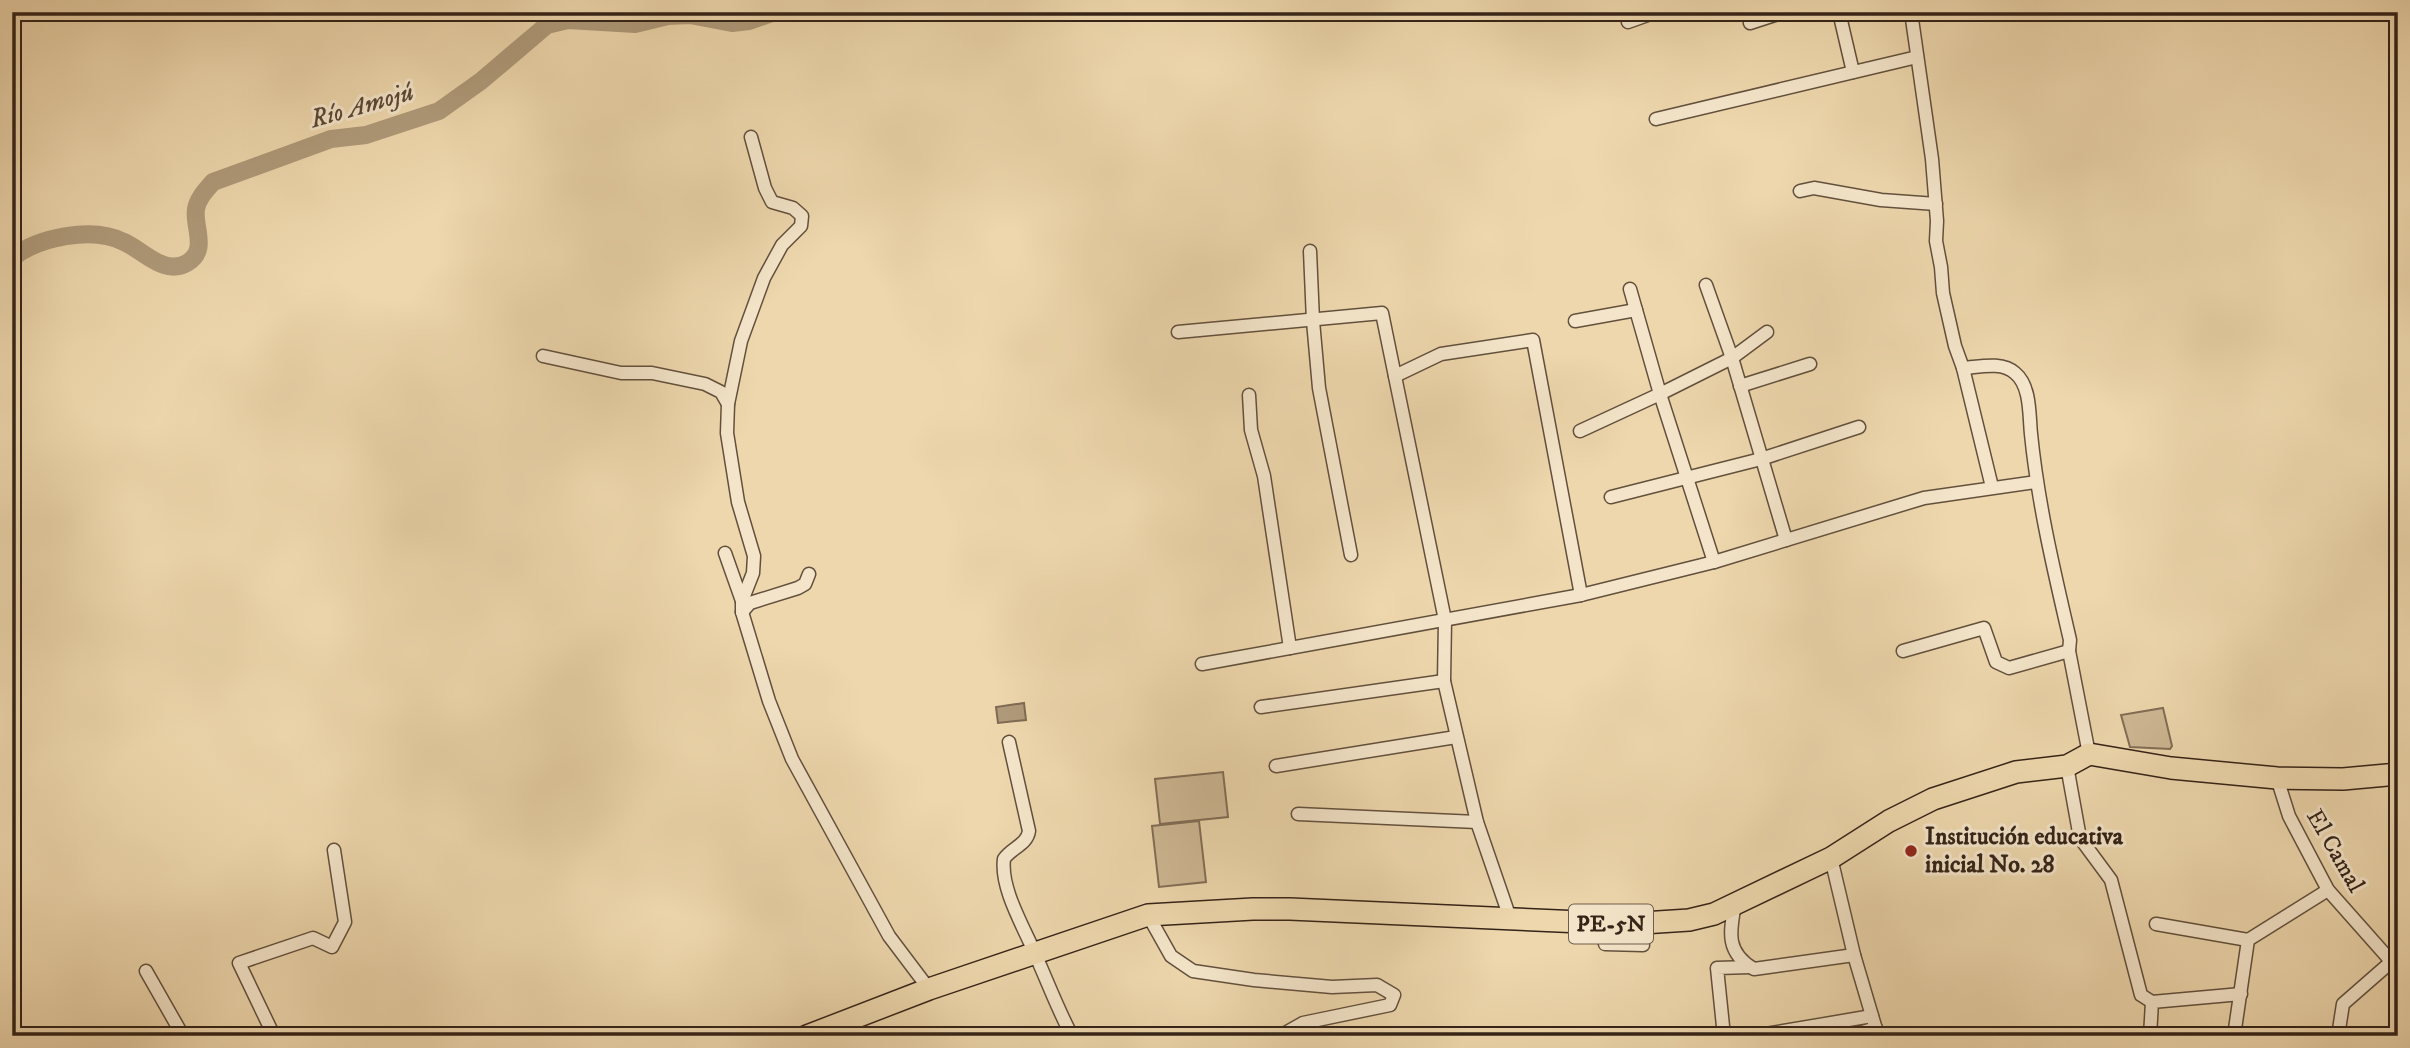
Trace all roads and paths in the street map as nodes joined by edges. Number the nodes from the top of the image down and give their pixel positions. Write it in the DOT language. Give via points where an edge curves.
graph roads {
  1 [pos="1656,12"];
  2 [pos="1784,12"];
  3 [pos="1839,12"];
  4 [pos="1911,12"];
  5 [pos="1628,22"];
  6 [pos="1751,23"];
  7 [pos="1917,57"];
  8 [pos="1853,72"];
  9 [pos="1656,119"];
  10 [pos="751,137"];
  11 [pos="1800,191"];
  12 [pos="1936,204"];
  13 [pos="1310,251"];
  14 [pos="1706,285"];
  15 [pos="1630,289"];
  16 [pos="1636,310"];
  17 [pos="1313,321"];
  18 [pos="1575,321"];
  19 [pos="1178,332"];
  20 [pos="1767,332"];
  21 [pos="543,356"];
  22 [pos="1732,358"];
  23 [pos="1810,364"];
  24 [pos="1963,368"];
  25 [pos="1395,376"];
  26 [pos="1740,386"];
  27 [pos="1660,394"];
  28 [pos="1249,395"];
  29 [pos="728,404"];
  30 [pos="1859,427"];
  31 [pos="1580,431"];
  32 [pos="1761,459"];
  33 [pos="1687,478"];
  34 [pos="2036,482"];
  35 [pos="1992,487"];
  36 [pos="1611,497"];
  37 [pos="1786,540"];
  38 [pos="725,553"];
  39 [pos="1351,555"];
  40 [pos="1714,562"];
  41 [pos="809,574"];
  42 [pos="1581,595"];
  43 [pos="742,606"];
  44 [pos="1445,620"];
  45 [pos="1290,648"];
  46 [pos="1903,651"];
  47 [pos="2069,651"];
  48 [pos="1202,664"];
  49 [pos="1444,681"];
  50 [pos="1261,707"];
  51 [pos="1456,737"];
  52 [pos="1009,742"];
  53 [pos="2090,754"];
  54 [pos="1276,766"];
  55 [pos="2067,766"];
  56 [pos="2398,774"];
  57 [pos="2277,778"];
  58 [pos="1298,814"];
  59 [pos="1476,822"];
  60 [pos="334,850"];
  61 [pos="1831,858"];
  62 [pos="2328,890"];
  63 [pos="1735,904"];
  64 [pos="1148,915"];
  65 [pos="1510,918"];
  66 [pos="1602,923"];
  67 [pos="2156,924"];
  68 [pos="2248,940"];
  69 [pos="1643,945"];
  70 [pos="1035,953"];
  71 [pos="1854,955"];
  72 [pos="2394,965"];
  73 [pos="1750,967"];
  74 [pos="146,971"];
  75 [pos="929,989"];
  76 [pos="2241,994"];
  77 [pos="2152,1002"];
  78 [pos="1875,1027"];
  79 [pos="183,1036"];
  80 [pos="274,1036"];
  81 [pos="807,1036"];
  82 [pos="1072,1036"];
  83 [pos="1280,1036"];
  84 [pos="1724,1036"];
  85 [pos="1754,1036"];
  86 [pos="1848,1036"];
  87 [pos="2150,1036"];
  88 [pos="2234,1036"];
  89 [pos="2338,1036"];
  1 -- 5 [label="street"];
  2 -- 6 [label="street"];
  3 -- 8 [label="street"];
  4 -- 7 [label="street"];
  7 -- 8 [label="street"];
  7 -- 12 [label="street"];
  8 -- 9 [label="street"];
  10 -- 29 [label="street" via="772,202 802,216 801,226 782,245 764,278 741,341"];
  11 -- 12 [label="street" via="1814,188"];
  12 -- 24 [label="street" via="1943,293"];
  13 -- 17 [label="street"];
  14 -- 22 [label="street"];
  15 -- 16 [label="street"];
  16 -- 18 [label="street"];
  16 -- 27 [label="street"];
  17 -- 19 [label="street"];
  17 -- 25 [label="street" via="1382,313"];
  17 -- 39 [label="street" via="1320,388"];
  20 -- 22 [label="street"];
  21 -- 29 [label="street" via="705,384 721,392"];
  22 -- 26 [label="street"];
  22 -- 27 [label="street"];
  23 -- 26 [label="street"];
  24 -- 34 [label="street" via="2001,366 2015,372 2025,386"];
  24 -- 35 [label="street"];
  25 -- 42 [label="street" via="1441,355 1533,340"];
  25 -- 44 [label="street"];
  26 -- 32 [label="street"];
  27 -- 31 [label="street"];
  27 -- 33 [label="street"];
  28 -- 45 [label="street" via="1251,430 1264,477"];
  29 -- 43 [label="street" via="727,433 738,502 754,556"];
  30 -- 32 [label="street"];
  32 -- 33 [label="street"];
  32 -- 37 [label="street"];
  33 -- 36 [label="street"];
  33 -- 40 [label="street"];
  34 -- 35 [label="street"];
  34 -- 47 [label="street"];
  35 -- 37 [label="street" via="1924,498"];
  37 -- 40 [label="street"];
  38 -- 43 [label="street"];
  40 -- 42 [label="street"];
  41 -- 43 [label="street" via="798,588"];
  42 -- 44 [label="street"];
  43 -- 75 [label="street" via="769,701 792,759 889,936"];
  44 -- 45 [label="street"];
  44 -- 49 [label="street"];
  45 -- 48 [label="street"];
  46 -- 47 [label="street" via="1984,628 1996,662 2009,668"];
  47 -- 53 [label="street"];
  49 -- 50 [label="street"];
  49 -- 51 [label="street"];
  51 -- 54 [label="street"];
  51 -- 59 [label="street"];
  52 -- 70 [label="street" via="1029,834 1005,856 1003,867 1023,931"];
  53 -- 55 [label="highway, PE-5N"];
  53 -- 57 [label="highway" via="2171,768"];
  55 -- 61 [label="highway, PE-5N" via="2017,772 1933,799"];
  55 -- 77 [label="street" via="2080,838 2111,880 2141,995"];
  56 -- 57 [label="highway"];
  57 -- 62 [label="street, El Camal" via="2289,816"];
  58 -- 59 [label="street"];
  59 -- 65 [label="street"];
  60 -- 80 [label="street" via="345,922 332,947 313,938 239,963"];
  61 -- 63 [label="highway, PE-5N"];
  61 -- 71 [label="street"];
  62 -- 68 [label="street"];
  62 -- 72 [label="street, El Camal"];
  63 -- 66 [label="highway, PE-5N" via="1689,920"];
  63 -- 73 [label="street" via="1730,939"];
  64 -- 65 [label="highway, PE-5N" via="1290,909"];
  64 -- 70 [label="highway, PE-5N"];
  64 -- 83 [label="street" via="1171,956 1193,971 1332,987 1377,985 1394,995 1390,1005 1303,1023"];
  65 -- 66 [label="highway, PE-5N"];
  66 -- 69 [label="street" via="1605,944"];
  67 -- 68 [label="street"];
  68 -- 76 [label="street"];
  70 -- 75 [label="highway, PE-5N"];
  70 -- 82 [label="street"];
  71 -- 73 [label="street"];
  71 -- 78 [label="street"];
  72 -- 89 [label="street" via="2343,1004"];
  73 -- 84 [label="street" via="1717,968"];
  74 -- 79 [label="street"];
  75 -- 81 [label="highway, PE-5N"];
  76 -- 77 [label="street"];
  76 -- 88 [label="street"];
  77 -- 87 [label="street"];
  78 -- 85 [label="street"];
  78 -- 86 [label="street"];
}
